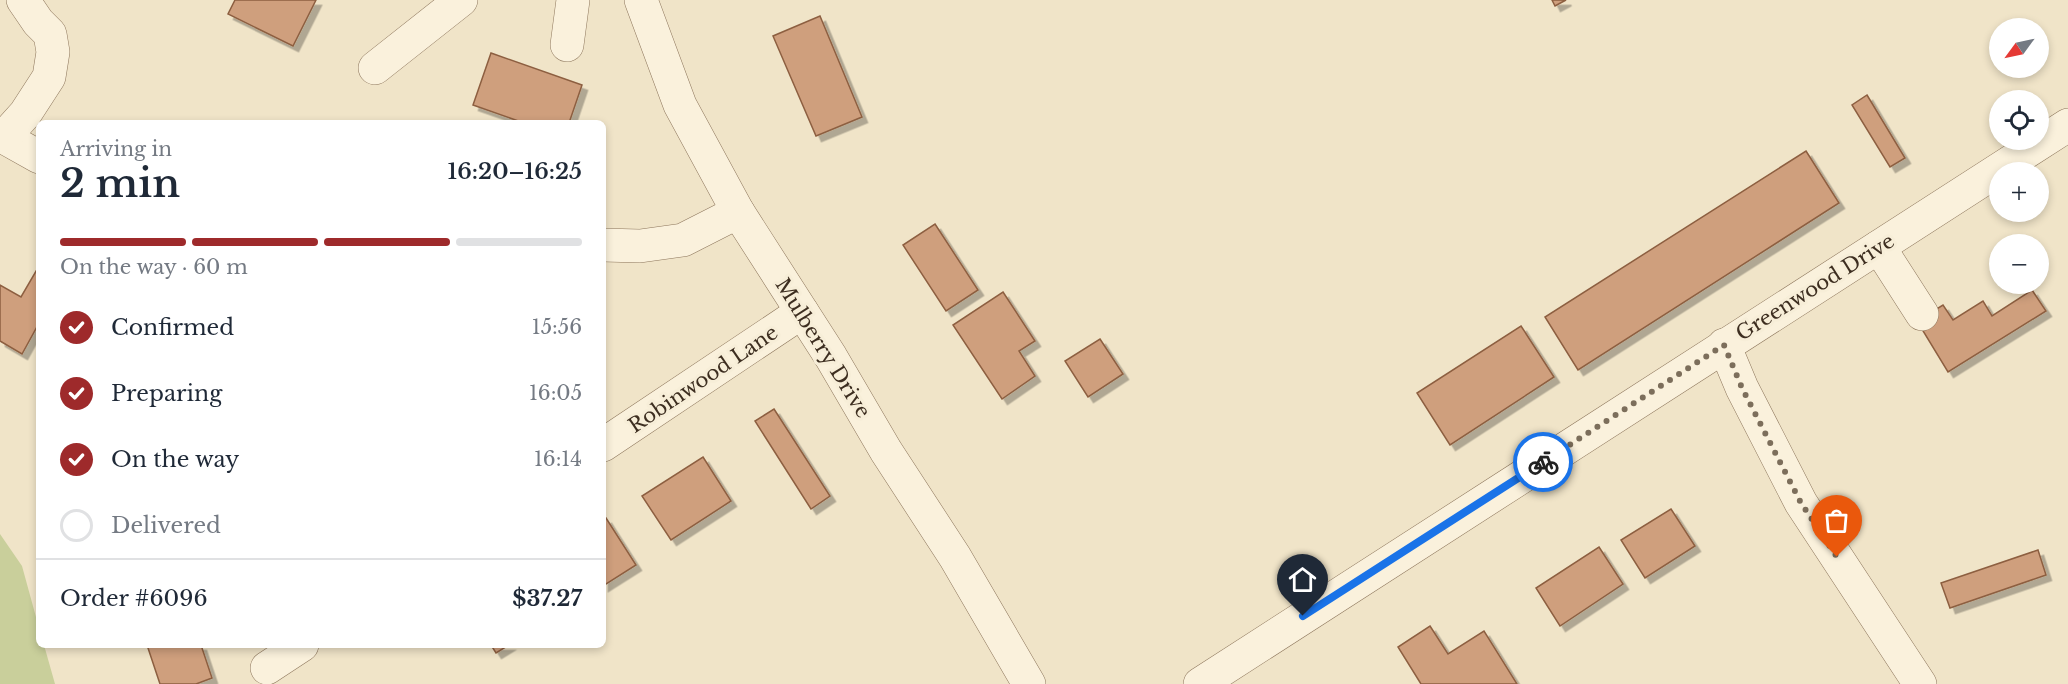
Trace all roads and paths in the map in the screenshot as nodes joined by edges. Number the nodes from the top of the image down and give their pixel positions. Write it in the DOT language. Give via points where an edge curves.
graph roads {
  1 [pos="23,0"];
  2 [pos="461,0"];
  3 [pos="573,0"];
  4 [pos="641,0"];
  5 [pos="567,45"];
  6 [pos="375,68"];
  7 [pos="2068,125"];
  8 [pos="2,136"];
  9 [pos="36,155"];
  10 [pos="738,212"];
  11 [pos="606,245"];
  12 [pos="1879,247"];
  13 [pos="802,312"];
  14 [pos="1922,314"];
  15 [pos="1724,345"];
  16 [pos="606,443"];
  17 [pos="297,648"];
  18 [pos="266,666"];
  19 [pos="1029,684"];
  20 [pos="1200,684"];
  21 [pos="1920,684"];
  1 -- 8 [label="street" via="50,34 53,52 49,76 25,114"];
  2 -- 6 [label="street"];
  3 -- 5 [label="street"];
  4 -- 10 [label="street, Mulberry Drive" via="680,105"];
  7 -- 12 [label="street, Greenwood Drive"];
  8 -- 9 [label="street"];
  10 -- 11 [label="street" via="683,240 640,246"];
  10 -- 13 [label="street, Mulberry Drive"];
  12 -- 14 [label="street"];
  12 -- 15 [label="street, Greenwood Drive"];
  13 -- 16 [label="street, Robinwood Lane"];
  13 -- 19 [label="street, Mulberry Drive" via="955,556"];
  15 -- 20 [label="street, Greenwood Drive"];
  15 -- 21 [label="street" via="1801,503"];
  17 -- 18 [label="street"];
}
